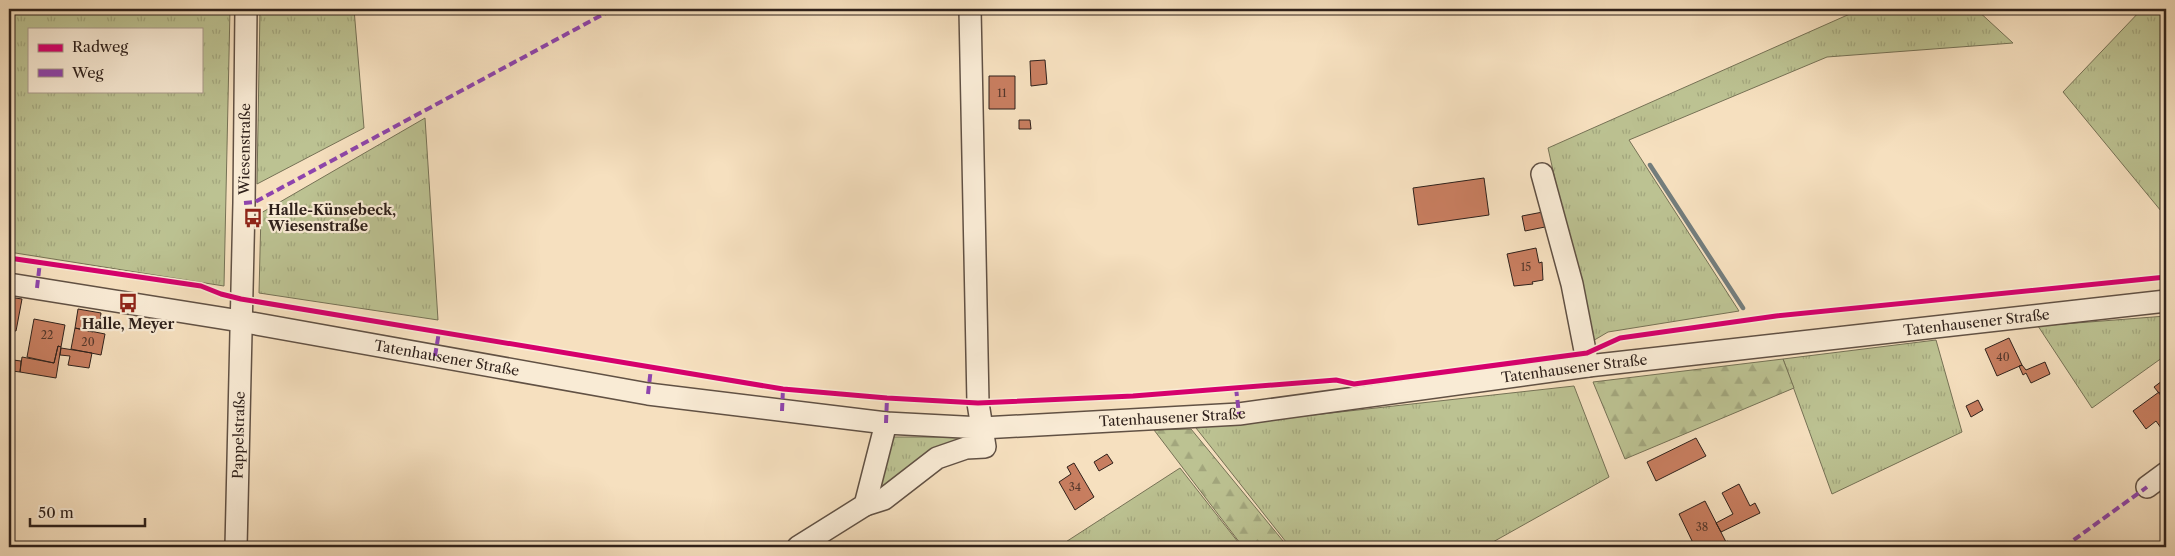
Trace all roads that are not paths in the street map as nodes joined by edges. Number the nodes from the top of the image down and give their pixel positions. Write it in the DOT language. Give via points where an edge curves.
graph roads {
  1 [pos="246,9"];
  2 [pos="970,9"];
  3 [pos="1542,174"];
  4 [pos="9,284"];
  5 [pos="2166,301"];
  6 [pos="240,321"];
  7 [pos="1588,366"];
  8 [pos="886,423"];
  9 [pos="982,428"];
  10 [pos="2166,472"];
  11 [pos="2147,487"];
  12 [pos="865,505"];
  13 [pos="236,547"];
  14 [pos="798,547"];
  1 -- 6 [label="street, Wiesenstraße"];
  2 -- 9 [label="street" via="978,403"];
  3 -- 7 [label="street" via="1572,284"];
  4 -- 6 [label="street, Tatenhausener Straße"];
  5 -- 7 [label="street, Tatenhausener Straße"];
  6 -- 8 [label="street, Tatenhausener Straße" via="648,394"];
  6 -- 13 [label="street, Pappelstraße"];
  7 -- 9 [label="street, Tatenhausener Straße" via="1239,414"];
  8 -- 9 [label="street, Tatenhausener Straße"];
  8 -- 12 [label="street"];
  9 -- 12 [label="street" via="985,447 966,448 938,458 884,499"];
  10 -- 11 [label="street"];
  12 -- 14 [label="street"];
}
